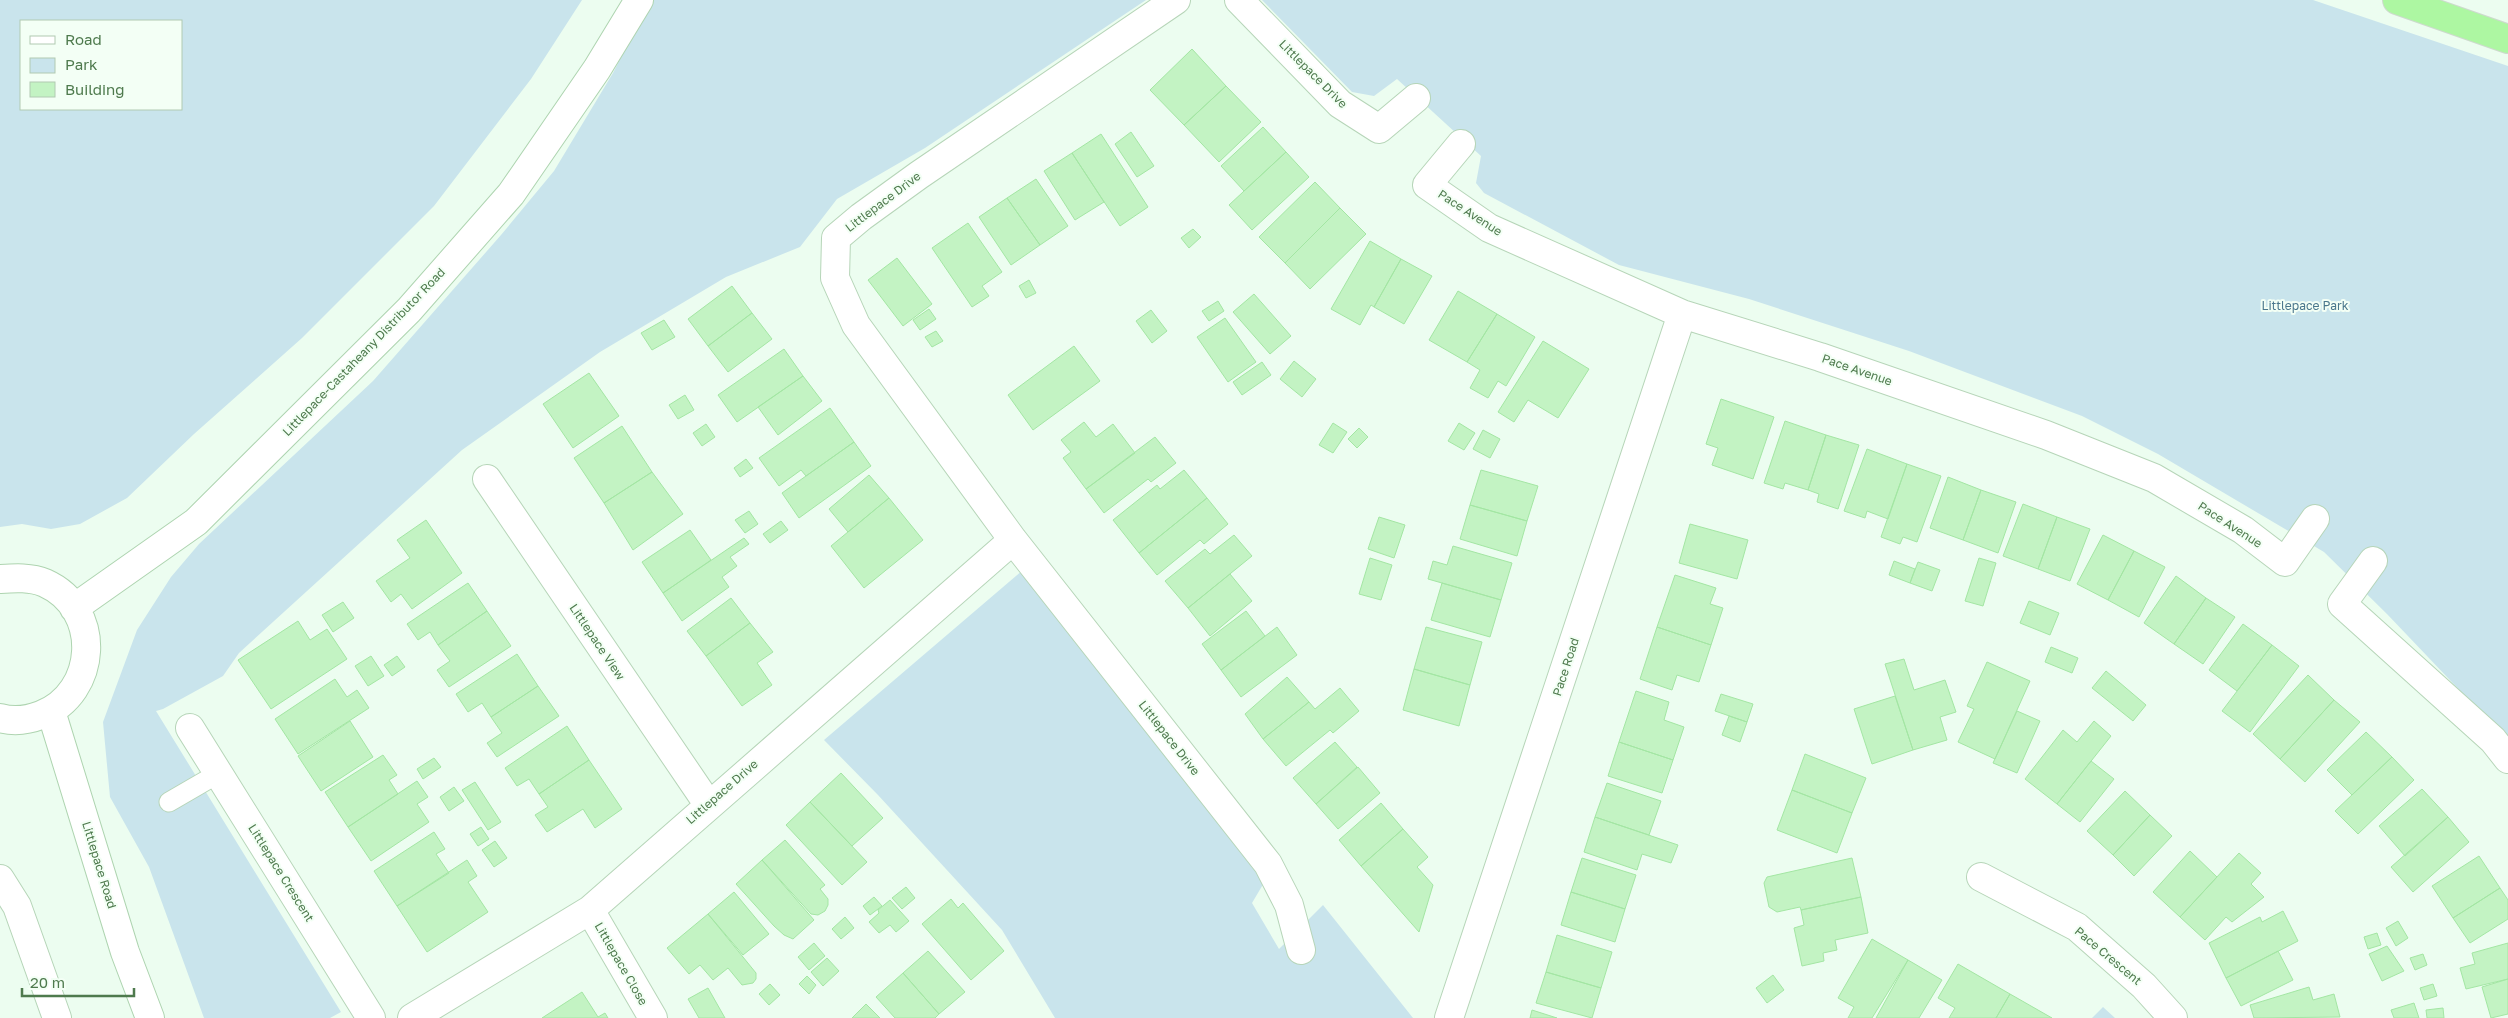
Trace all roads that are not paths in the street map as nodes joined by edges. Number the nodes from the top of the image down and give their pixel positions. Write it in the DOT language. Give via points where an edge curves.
graph roads {
  1 [pos="639,0"];
  2 [pos="1176,0"];
  3 [pos="1239,0"];
  4 [pos="2397,0"];
  5 [pos="2508,39"];
  6 [pos="1416,98"];
  7 [pos="1461,144"];
  8 [pos="1682,314"];
  9 [pos="487,479"];
  10 [pos="2315,519"];
  11 [pos="1013,540"];
  12 [pos="2373,561"];
  13 [pos="0,578"];
  14 [pos="74,608"];
  15 [pos="51,711"];
  16 [pos="0,718"];
  17 [pos="190,728"];
  18 [pos="2508,759"];
  19 [pos="219,773"];
  20 [pos="169,802"];
  21 [pos="708,804"];
  22 [pos="1981,877"];
  23 [pos="0,879"];
  24 [pos="590,910"];
  25 [pos="1301,950"];
  26 [pos="57,1018"];
  27 [pos="150,1018"];
  28 [pos="371,1018"];
  29 [pos="412,1018"];
  30 [pos="653,1018"];
  31 [pos="1449,1018"];
  32 [pos="2173,1018"];
  1 -- 14 [label="street, Littlepace-Castaheany Distributor Road" via="597,69 511,194 409,310 196,522"];
  2 -- 11 [label="street, Littlepace Drive" via="919,175 836,238 835,278 856,325"];
  3 -- 6 [label="street, Littlepace Drive" via="1340,104 1379,129"];
  4 -- 5 [label="highway"];
  7 -- 8 [label="street, Pace Avenue" via="1427,185 1489,228"];
  8 -- 10 [label="street, Pace Avenue" via="1820,357 2046,435 2154,478 2243,530 2285,562"];
  8 -- 31 [label="street, Pace Road"];
  9 -- 21 [label="street, Littlepace View"];
  11 -- 21 [label="street, Littlepace Drive"];
  11 -- 25 [label="street, Littlepace Drive" via="1268,864 1289,905"];
  12 -- 18 [label="street" via="2342,604 2493,740"];
  13 -- 14 [label="street" via="23,577 45,583 64,596"];
  14 -- 15 [label="street" via="86,634 87,657 81,678 69,697"];
  15 -- 16 [label="street" via="31,719"];
  15 -- 27 [label="street, Littlepace Road" via="125,952"];
  17 -- 19 [label="street, Littlepace Crescent"];
  19 -- 20 [label="lane"];
  19 -- 28 [label="street, Littlepace Crescent"];
  21 -- 24 [label="street, Littlepace Drive"];
  22 -- 32 [label="street, Pace Crescent" via="2077,927 2144,986"];
  23 -- 26 [label="street" via="17,906"];
  24 -- 29 [label="street, Littlepace Drive"];
  24 -- 30 [label="street, Littlepace Close"];
}
